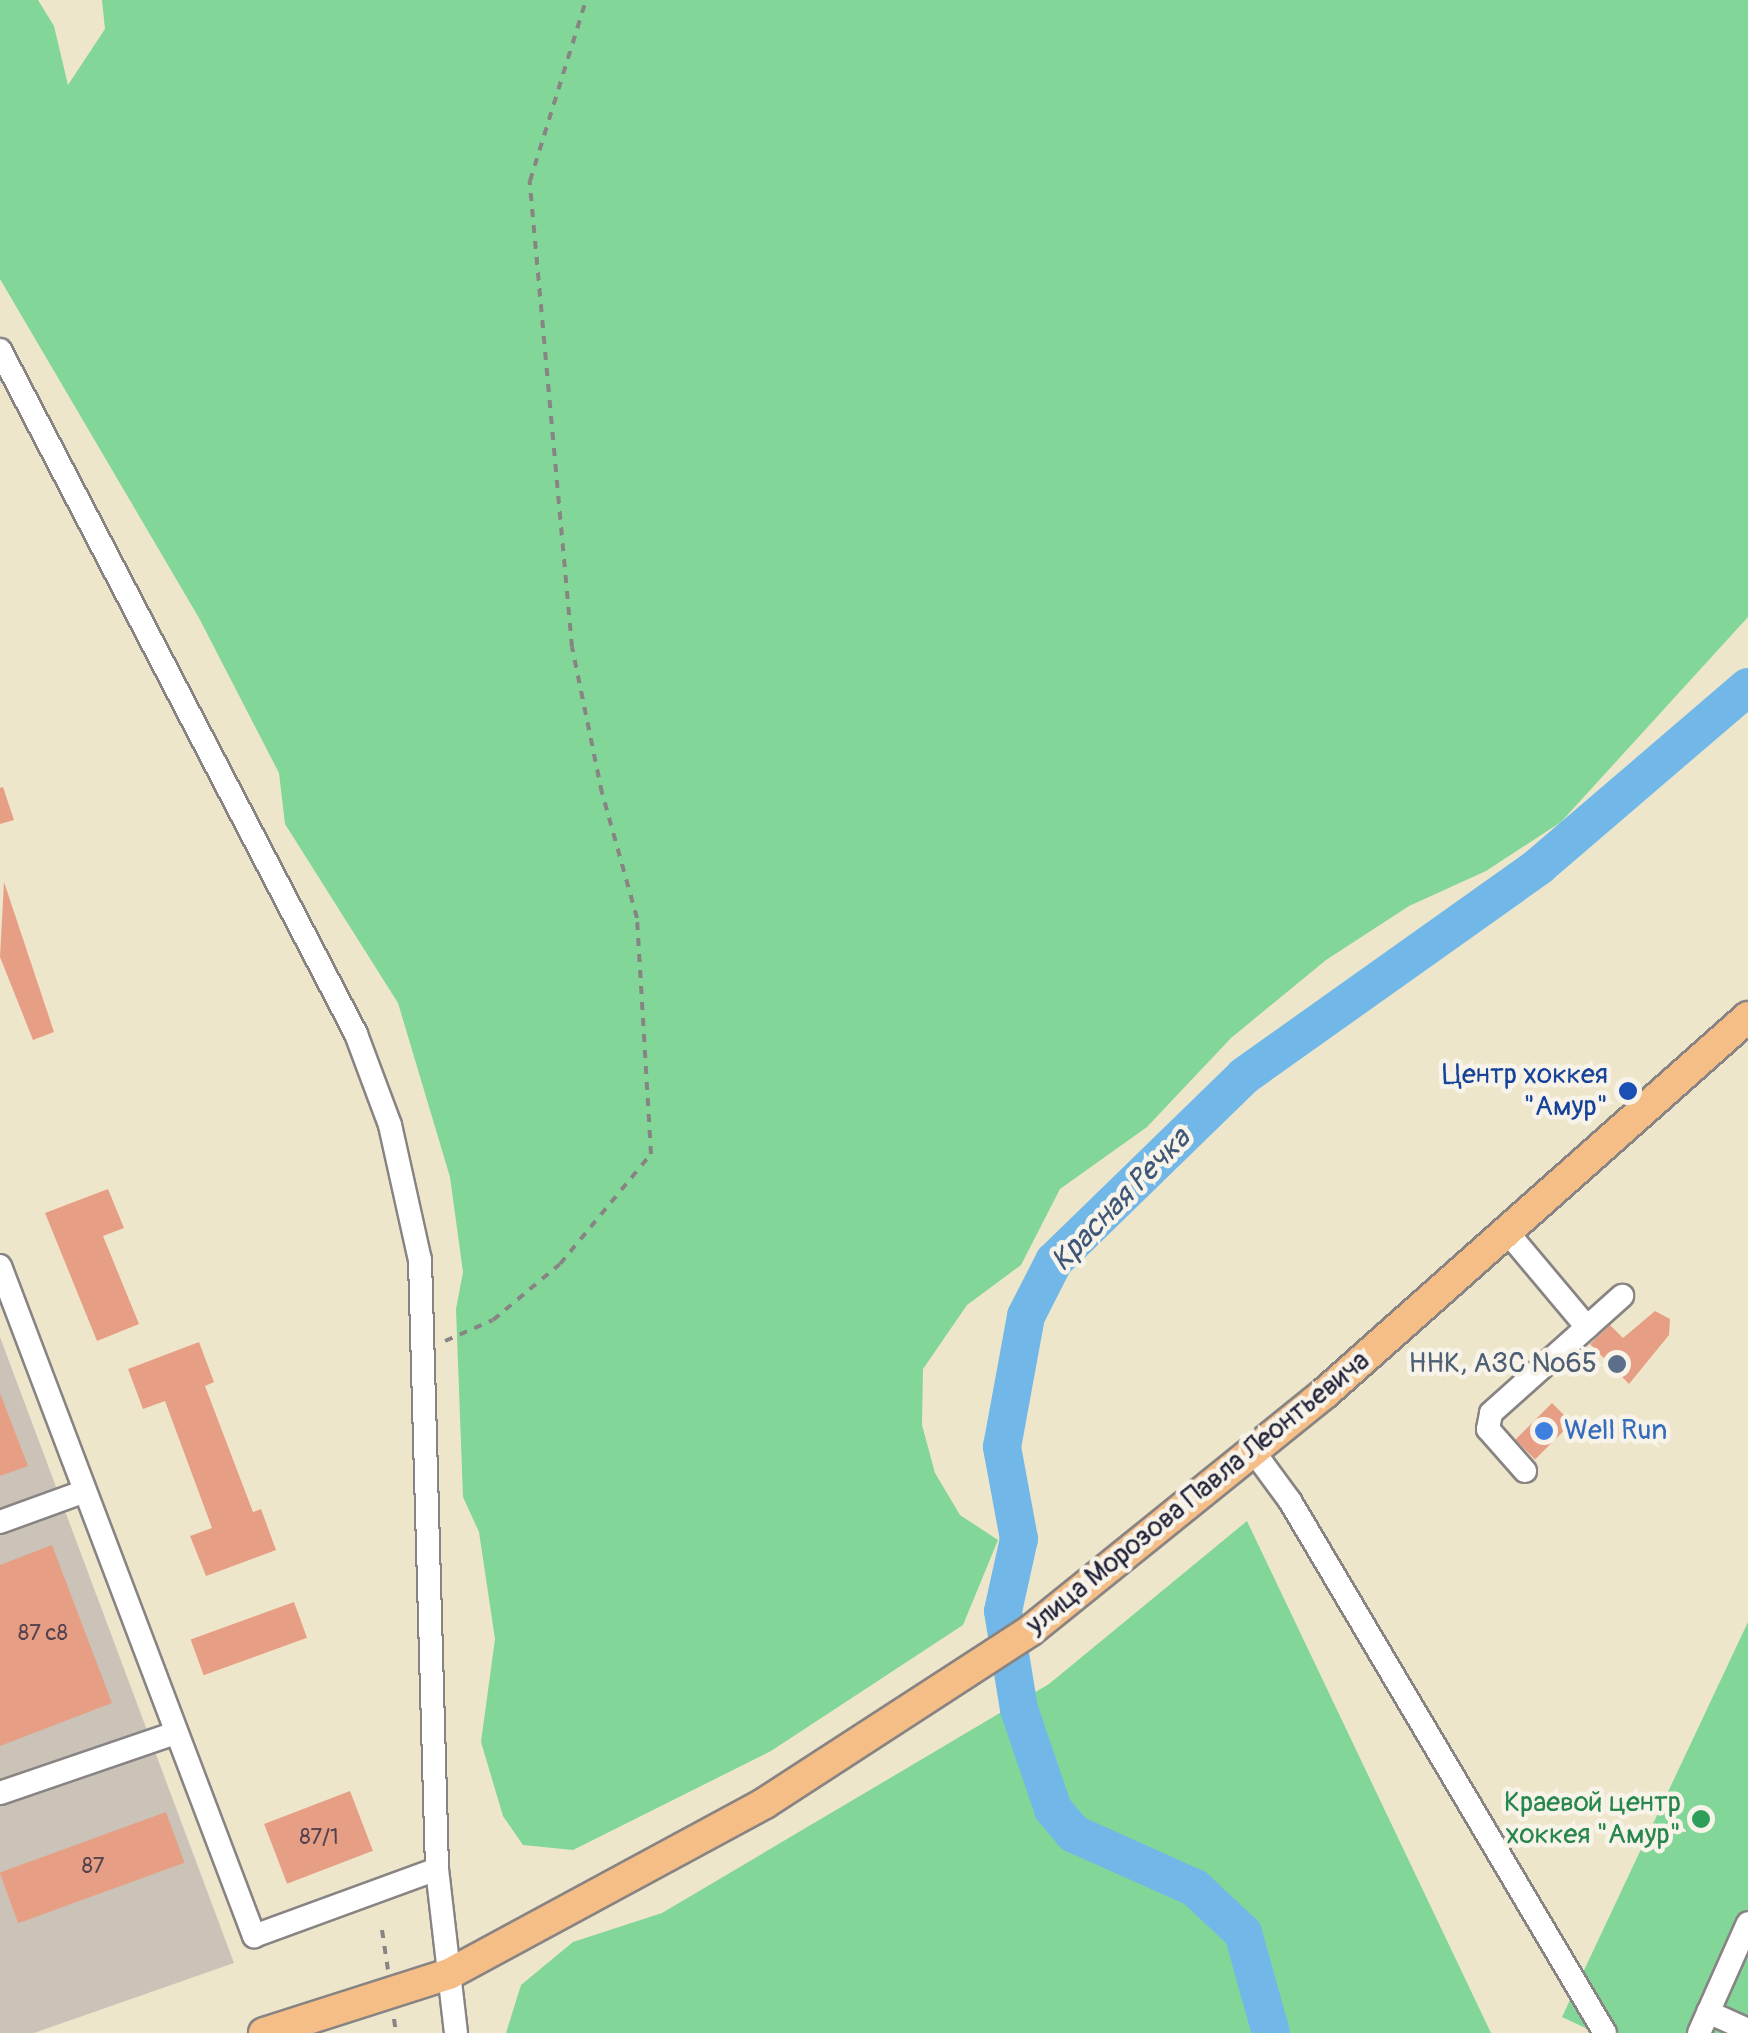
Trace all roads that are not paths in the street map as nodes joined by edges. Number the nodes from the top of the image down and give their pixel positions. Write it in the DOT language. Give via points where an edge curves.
graph roads {
  1 [pos="0,350"];
  2 [pos="1748,1017"];
  3 [pos="1508,1233"];
  4 [pos="0,1266"];
  5 [pos="1622,1296"];
  6 [pos="1587,1327"];
  7 [pos="1254,1452"];
  8 [pos="1525,1471"];
  9 [pos="85,1491"];
  10 [pos="0,1522"];
  11 [pos="175,1732"];
  12 [pos="0,1793"];
  13 [pos="438,1869"];
  14 [pos="1748,1923"];
  15 [pos="448,1974"];
  16 [pos="1703,2022"];
  17 [pos="1748,2030"];
  18 [pos="264,2033"];
  19 [pos="456,2033"];
  20 [pos="1605,2033"];
  1 -- 13 [label="street" via="356,1034 390,1125 420,1260"];
  2 -- 3 [label="main road, улица Морозова Павла Леонтьевича"];
  3 -- 6 [label="street"];
  3 -- 7 [label="main road, улица Морозова Павла Леонтьевича"];
  4 -- 9 [label="street"];
  5 -- 6 [label="street"];
  6 -- 8 [label="street" via="1491,1413 1488,1429"];
  7 -- 15 [label="main road, улица Морозова Павла Леонтьевича" via="1030,1631 905,1714 765,1803"];
  7 -- 20 [label="street" via="1290,1501"];
  9 -- 10 [label="street"];
  9 -- 11 [label="street"];
  11 -- 12 [label="street"];
  11 -- 13 [label="street" via="254,1936"];
  13 -- 15 [label="street"];
  14 -- 16 [label="street"];
  15 -- 18 [label="main road, улица Морозова Павла Леонтьевича"];
  15 -- 19 [label="street"];
  16 -- 17 [label="street"];
}
